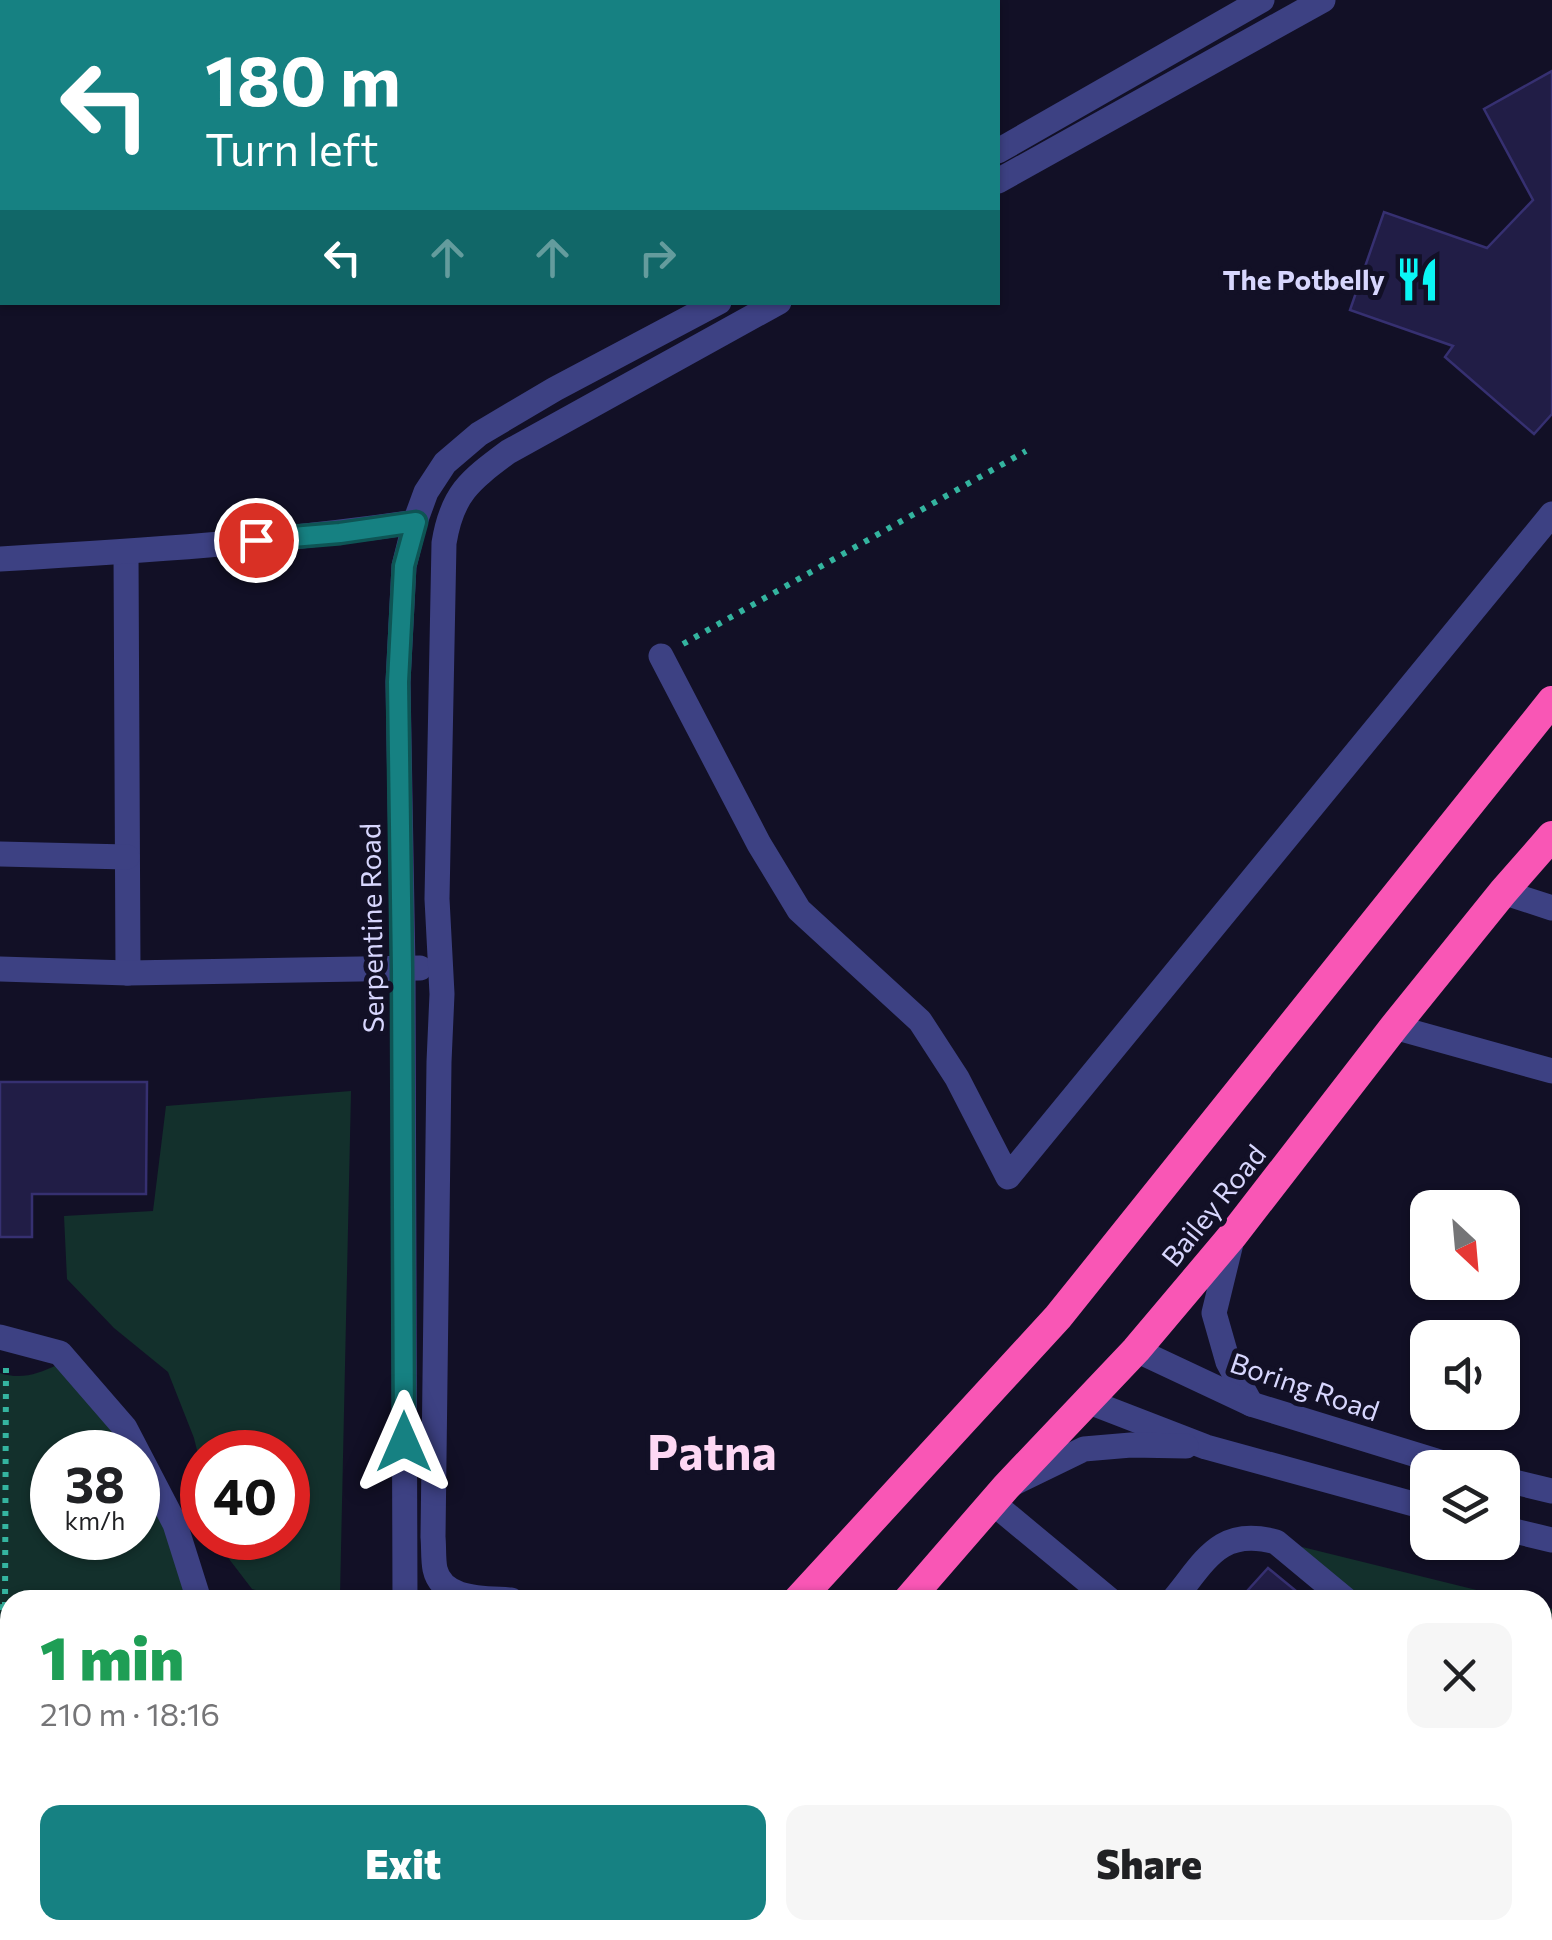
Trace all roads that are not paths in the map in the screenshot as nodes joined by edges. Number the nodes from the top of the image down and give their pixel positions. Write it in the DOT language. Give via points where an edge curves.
graph roads {
  1 [pos="1262,0"];
  2 [pos="1323,0"];
  3 [pos="1000,151"];
  4 [pos="1000,180"];
  5 [pos="715,305"];
  6 [pos="723,305"];
  7 [pos="774,305"];
  8 [pos="734,327"];
  9 [pos="435,479"];
  10 [pos="458,497"];
  11 [pos="1552,514"];
  12 [pos="416,522"];
  13 [pos="126,552"];
  14 [pos="0,560"];
  15 [pos="661,656"];
  16 [pos="1552,700"];
  17 [pos="1552,836"];
  18 [pos="0,854"];
  19 [pos="127,856"];
  20 [pos="1503,892"];
  21 [pos="1552,908"];
  22 [pos="441,967"];
  23 [pos="0,969"];
  24 [pos="402,969"];
  25 [pos="128,972"];
  26 [pos="1394,1027"];
  27 [pos="1552,1071"];
  28 [pos="1233,1236"];
  29 [pos="3,1338"];
  30 [pos="1136,1350"];
  31 [pos="1087,1401"];
  32 [pos="1250,1404"];
  33 [pos="1206,1447"];
  34 [pos="1410,1453"];
  35 [pos="1520,1483"];
  36 [pos="1552,1491"];
  37 [pos="999,1495"];
  38 [pos="1410,1503"];
  39 [pos="1520,1532"];
  40 [pos="1552,1540"];
  41 [pos="196,1590"];
  42 [pos="405,1590"];
  43 [pos="452,1590"];
  44 [pos="807,1590"];
  45 [pos="917,1590"];
  46 [pos="1099,1590"];
  47 [pos="1181,1590"];
  48 [pos="1334,1590"];
  1 -- 3 [label="street"];
  2 -- 4 [label="street"];
  5 -- 9 [label="street, Serpentine Road" via="479,434"];
  6 -- 8 [label="street"];
  7 -- 8 [label="street"];
  8 -- 10 [label="street" via="508,452"];
  9 -- 10 [label="street"];
  9 -- 12 [label="street, Serpentine Road"];
  10 -- 22 [label="street" via="444,544"];
  11 -- 15 [label="street" via="1008,1177 920,1021 798,910"];
  12 -- 13 [label="street"];
  12 -- 24 [label="street, Serpentine Road" via="404,566 398,682"];
  13 -- 14 [label="street"];
  13 -- 19 [label="street"];
  16 -- 44 [label="highway" via="1058,1317"];
  17 -- 20 [label="highway, Bailey Road"];
  18 -- 19 [label="street"];
  19 -- 25 [label="street"];
  20 -- 21 [label="street"];
  20 -- 26 [label="highway, Bailey Road"];
  22 -- 24 [label="street"];
  22 -- 43 [label="street" via="434,1536 435,1568"];
  23 -- 25 [label="street"];
  24 -- 25 [label="street"];
  24 -- 42 [label="street, Serpentine Road"];
  26 -- 27 [label="street"];
  26 -- 28 [label="highway, Bailey Road"];
  28 -- 30 [label="highway, Bailey Road"];
  28 -- 32 [label="street" via="1214,1313 1228,1362"];
  29 -- 41 [label="street" via="60,1353 125,1428 174,1524"];
  30 -- 31 [label="highway, Bailey Road"];
  30 -- 32 [label="street, Boring Road"];
  31 -- 33 [label="street"];
  31 -- 37 [label="highway, Bailey Road"];
  32 -- 34 [label="street, Boring Road"];
  33 -- 37 [label="street" via="1084,1448"];
  33 -- 38 [label="street"];
  35 -- 36 [label="street"];
  37 -- 45 [label="highway, Bailey Road"];
  37 -- 46 [label="street"];
  39 -- 40 [label="street"];
  47 -- 48 [label="street" via="1218,1547 1236,1538 1276,1542"];
}
